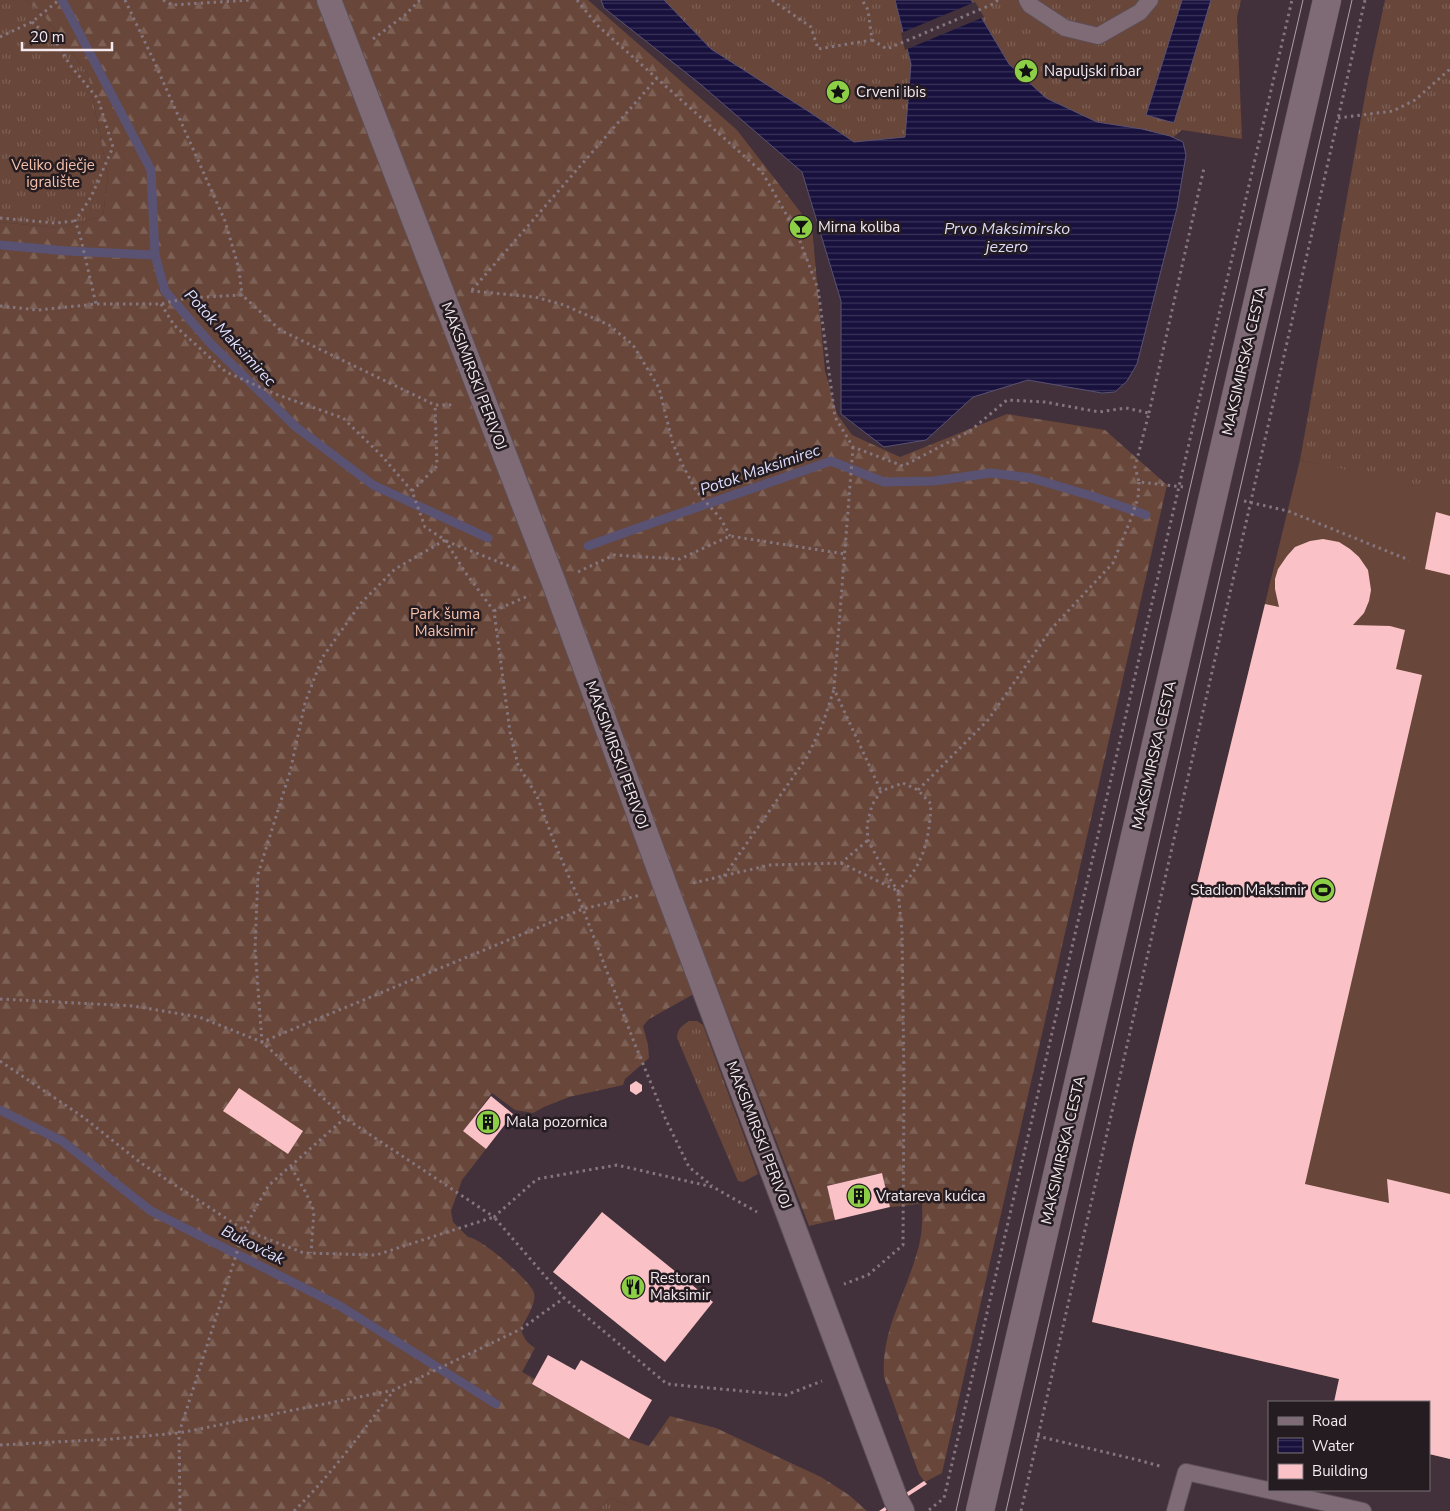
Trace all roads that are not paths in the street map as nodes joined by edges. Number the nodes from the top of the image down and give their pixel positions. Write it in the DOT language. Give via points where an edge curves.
graph roads {
  1 [pos="329,0"];
  2 [pos="1027,0"];
  3 [pos="1150,0"];
  4 [pos="1327,0"];
  5 [pos="1268,1490"];
  6 [pos="1272,1491"];
  7 [pos="902,1511"];
  8 [pos="980,1511"];
  9 [pos="1175,1511"];
  10 [pos="1363,1511"];
  1 -- 7 [label="street, MAKSIMIRSKI PERIVOJ" via="554,583"];
  2 -- 3 [label="lane" via="1065,28 1098,36 1140,12"];
  4 -- 8 [label="main road, MAKSIMIRSKA CESTA"];
  5 -- 9 [label="lane" via="1186,1472"];
  6 -- 10 [label="lane"];
}
